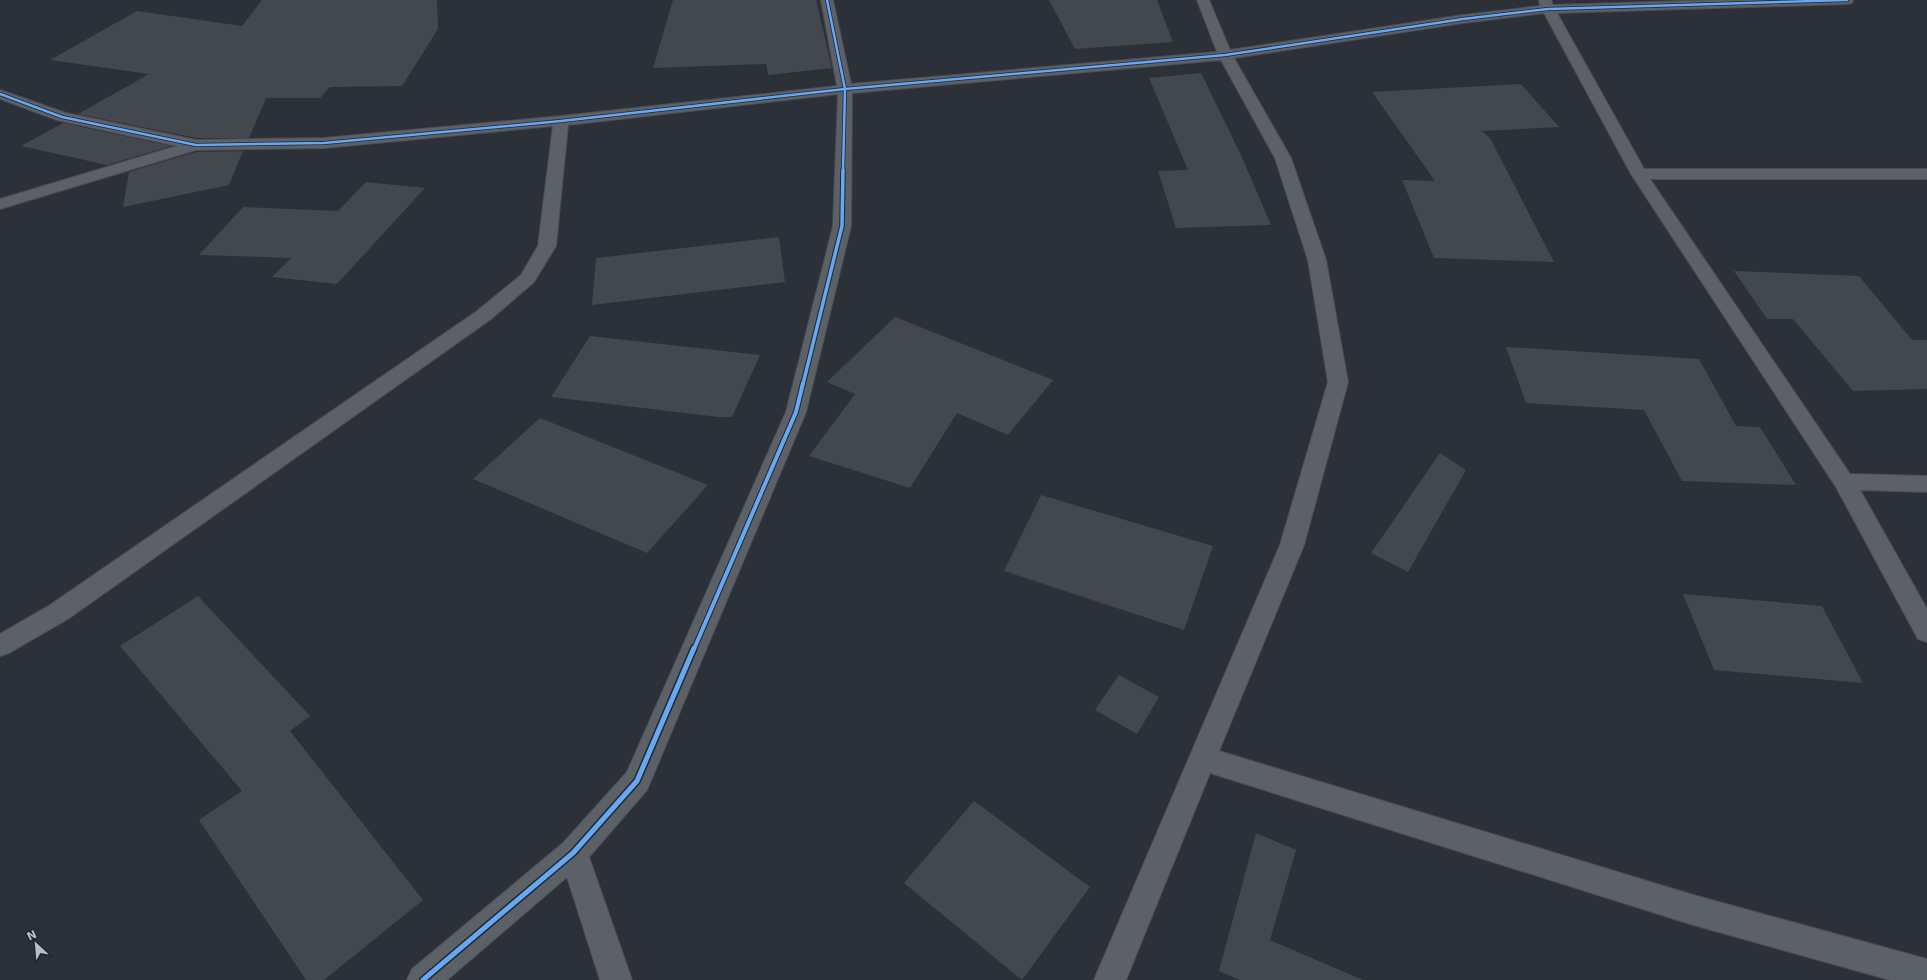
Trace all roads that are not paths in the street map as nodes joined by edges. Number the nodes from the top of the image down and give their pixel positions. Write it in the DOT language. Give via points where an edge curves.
graph roads {
  1 [pos="826,0"];
  2 [pos="1203,0"];
  3 [pos="1847,0"];
  4 [pos="1547,4"];
  5 [pos="1225,54"];
  6 [pos="845,89"];
  7 [pos="0,94"];
  8 [pos="561,121"];
  9 [pos="196,145"];
  10 [pos="1639,174"];
  11 [pos="1927,174"];
  12 [pos="0,204"];
  13 [pos="1844,482"];
  14 [pos="1927,484"];
  15 [pos="1927,632"];
  16 [pos="0,646"];
  17 [pos="1203,758"];
  18 [pos="573,853"];
  19 [pos="1927,975"];
  20 [pos="423,980"];
  21 [pos="616,980"];
  22 [pos="1110,980"];
  1 -- 6 [label="street"];
  2 -- 5 [label="street"];
  3 -- 4 [label="street"];
  4 -- 5 [label="street" via="1464,19"];
  4 -- 10 [label="street"];
  5 -- 6 [label="street"];
  5 -- 17 [label="street" via="1283,158 1317,260 1338,382 1292,545"];
  6 -- 8 [label="street"];
  6 -- 18 [label="street" via="842,226 796,412 638,781"];
  7 -- 9 [label="street" via="62,117"];
  8 -- 9 [label="street" via="324,143"];
  8 -- 16 [label="street" via="547,246 528,278 484,315 72,603"];
  9 -- 12 [label="street"];
  10 -- 11 [label="street"];
  10 -- 13 [label="street"];
  13 -- 14 [label="street"];
  13 -- 15 [label="street"];
  17 -- 19 [label="street" via="1690,909"];
  17 -- 22 [label="street"];
  18 -- 20 [label="street"];
  18 -- 21 [label="street"];
}
